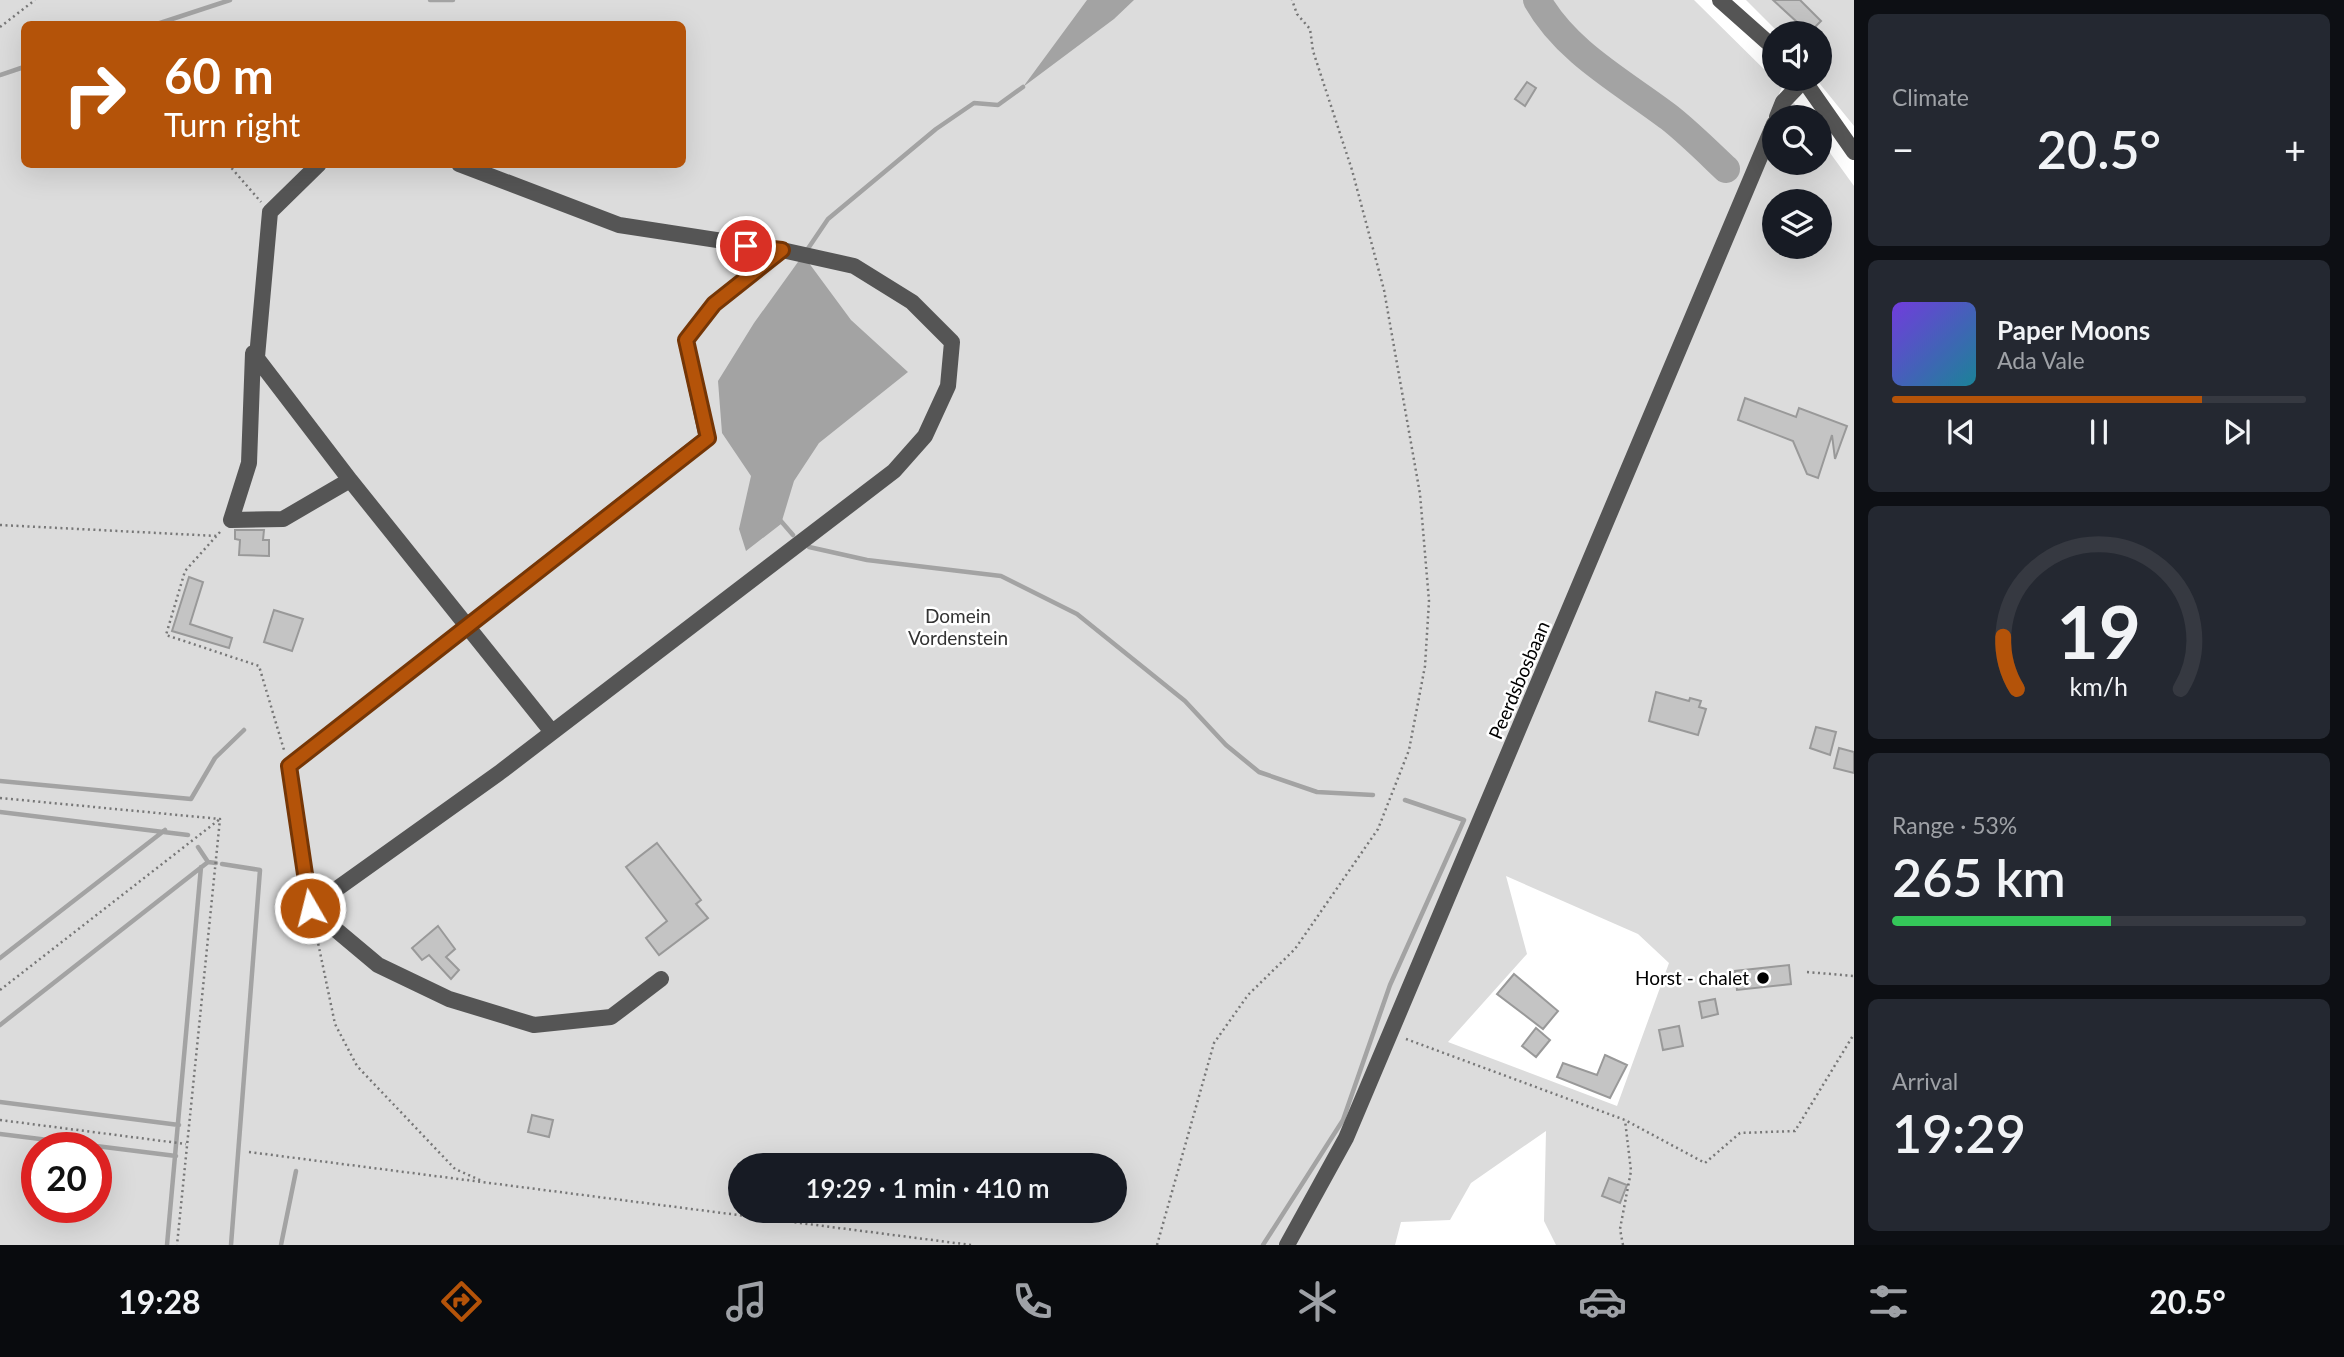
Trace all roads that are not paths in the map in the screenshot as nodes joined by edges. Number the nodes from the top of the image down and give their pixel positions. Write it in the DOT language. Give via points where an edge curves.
graph roads {
  1 [pos="1720,0"];
  2 [pos="1762,37"];
  3 [pos="1793,91"];
  4 [pos="1811,91"];
  5 [pos="1782,105"];
  6 [pos="1854,152"];
  7 [pos="1762,153"];
  8 [pos="315,168"];
  9 [pos="469,168"];
  10 [pos="782,250"];
  11 [pos="257,357"];
  12 [pos="350,480"];
  13 [pos="467,627"];
  14 [pos="552,732"];
  15 [pos="310,908"];
  16 [pos="661,979"];
  17 [pos="1287,1245"];
  1 -- 2 [label="street"];
  3 -- 5 [label="street"];
  4 -- 6 [label="street"];
  7 -- 17 [label="street, Peerdsbosbaan" via="1346,1138"];
  8 -- 11 [label="street" via="270,212"];
  9 -- 10 [label="street" via="619,225"];
  10 -- 13 [label="street" via="714,304 686,340 708,438"];
  10 -- 14 [label="street" via="854,266 912,302 952,342 948,386 925,436 894,471"];
  11 -- 12 [label="street"];
  11 -- 12 [label="street" via="253,353 249,463 231,520 283,519"];
  12 -- 13 [label="street"];
  13 -- 14 [label="street"];
  13 -- 15 [label="street" via="289,766"];
  14 -- 15 [label="street"];
  15 -- 16 [label="street" via="378,965 449,999 534,1025 611,1017"];
}
